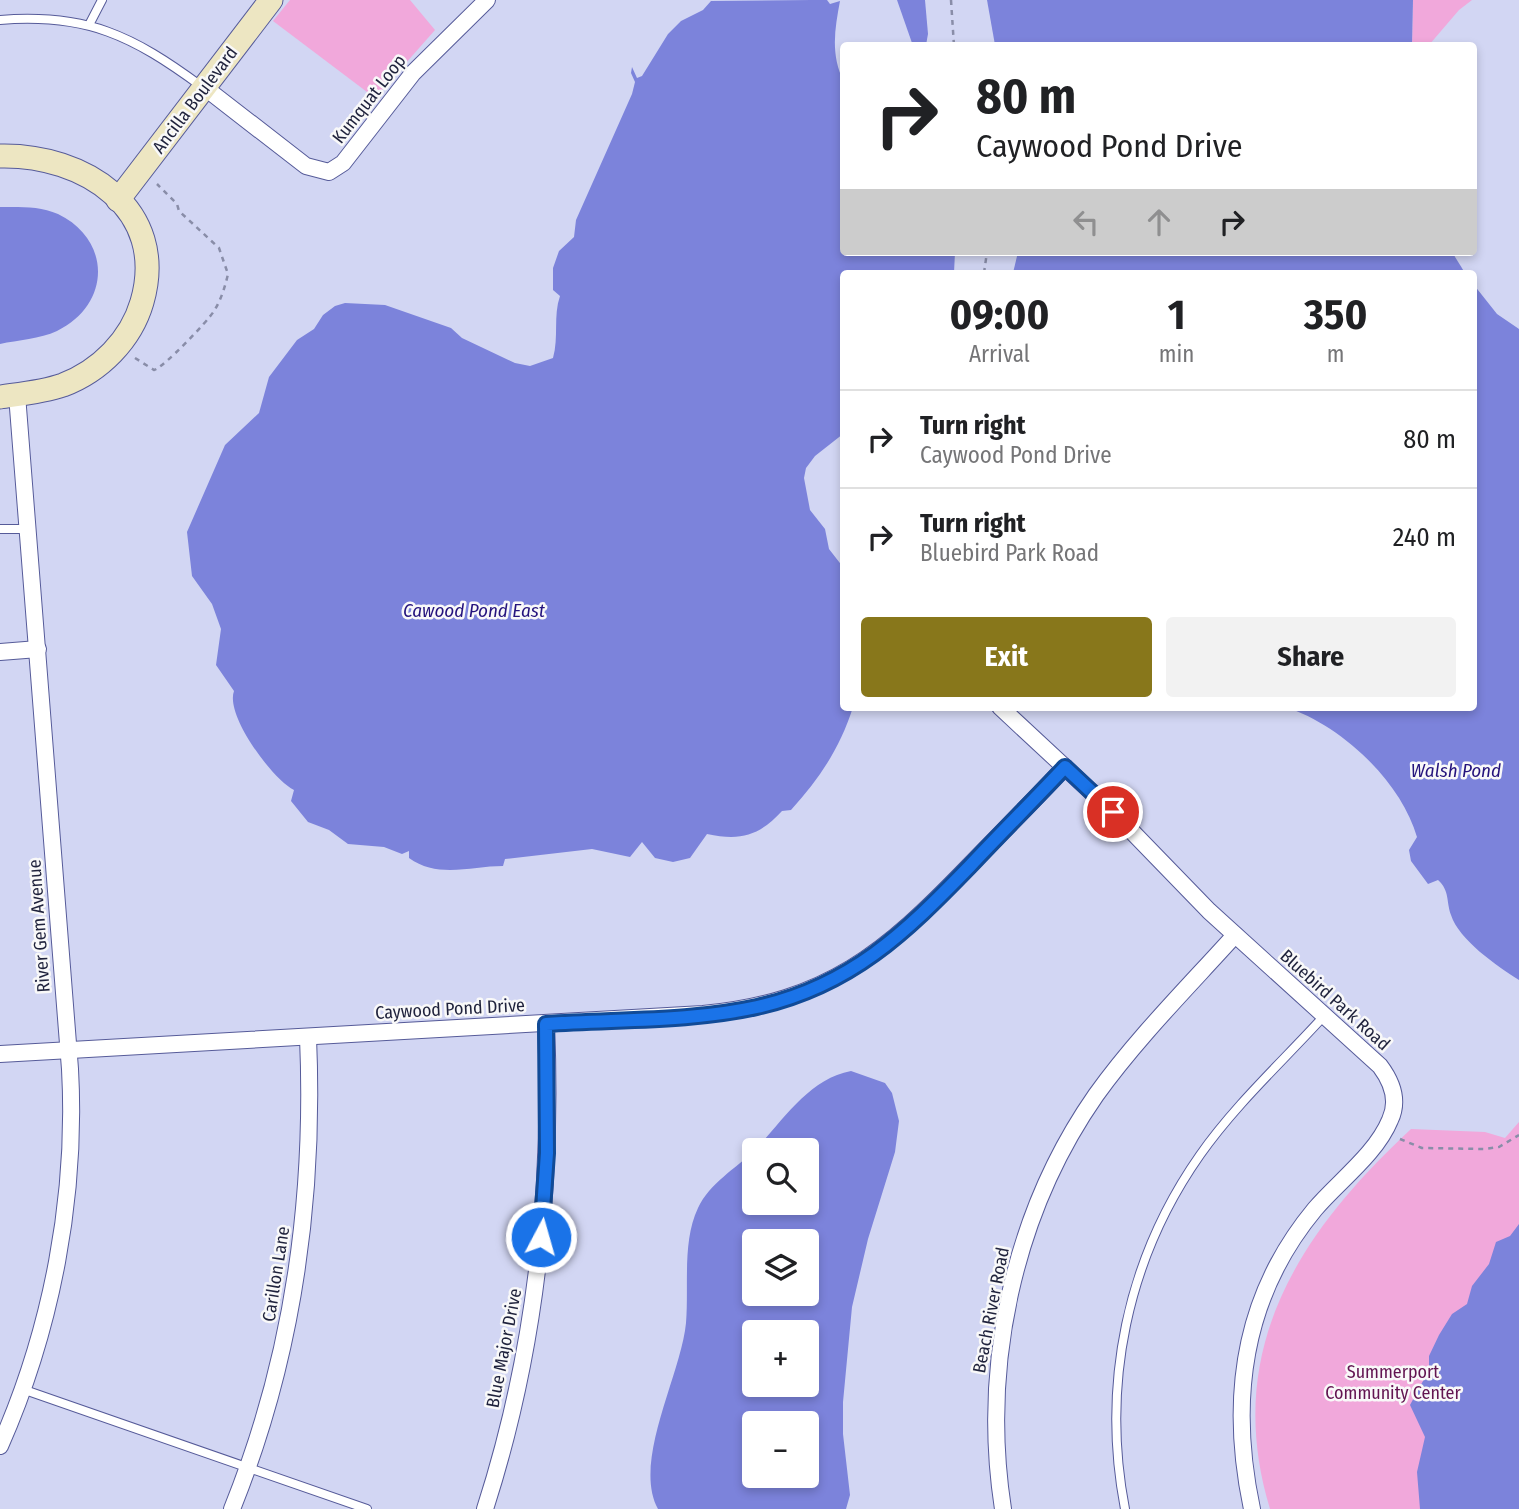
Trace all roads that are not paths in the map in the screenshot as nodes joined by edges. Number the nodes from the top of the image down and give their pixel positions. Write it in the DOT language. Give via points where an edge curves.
graph roads {
  1 [pos="102,0"];
  2 [pos="271,0"];
  3 [pos="487,0"];
  4 [pos="0,20"];
  5 [pos="89,25"];
  6 [pos="204,88"];
  7 [pos="0,156"];
  8 [pos="118,200"];
  9 [pos="8,396"];
  10 [pos="0,529"];
  11 [pos="29,529"];
  12 [pos="38,649"];
  13 [pos="0,652"];
  14 [pos="1004,711"];
  15 [pos="1065,767"];
  16 [pos="1235,935"];
  17 [pos="1324,1016"];
  18 [pos="546,1024"];
  19 [pos="308,1037"];
  20 [pos="68,1050"];
  21 [pos="0,1054"];
  22 [pos="22,1389"];
  23 [pos="4,1426"];
  24 [pos="0,1446"];
  25 [pos="248,1468"];
  26 [pos="232,1509"];
  27 [pos="367,1509"];
  28 [pos="485,1509"];
  29 [pos="1003,1509"];
  30 [pos="1125,1509"];
  31 [pos="1252,1509"];
  1 -- 5 [label="lane"];
  2 -- 6 [label="street, Ancilla Boulevard"];
  3 -- 6 [label="street, Kumquat Loop" via="426,59 343,163 329,172 306,166"];
  4 -- 5 [label="lane" via="43,17"];
  5 -- 6 [label="lane" via="155,52"];
  6 -- 8 [label="street, Ancilla Boulevard"];
  7 -- 8 [label="street" via="66,165 89,176"];
  8 -- 9 [label="street" via="138,227 148,260 148,284 138,319 120,344 86,373 53,388"];
  9 -- 11 [label="street, River Gem Avenue"];
  10 -- 11 [label="lane"];
  11 -- 12 [label="street, River Gem Avenue"];
  12 -- 13 [label="street"];
  12 -- 20 [label="street, River Gem Avenue"];
  14 -- 15 [label="street, Bluebird Park Road"];
  15 -- 16 [label="street, Bluebird Park Road"];
  15 -- 18 [label="street, Caywood Pond Drive" via="904,933 822,986 739,1010"];
  16 -- 17 [label="street, Bluebird Park Road"];
  16 -- 29 [label="street, Beach River Road" via="1096,1095 1035,1211 1012,1287 998,1366 995,1421"];
  17 -- 30 [label="lane" via="1200,1155 1147,1251 1126,1322 1116,1382 1116,1448"];
  17 -- 31 [label="street, Bluebird Park Road" via="1380,1066 1389,1080 1394,1106 1386,1129 1296,1234 1258,1311 1240,1409"];
  18 -- 19 [label="street, Caywood Pond Drive"];
  18 -- 28 [label="street, Blue Major Drive" via="547,1153 534,1302 523,1365"];
  19 -- 20 [label="street, Caywood Pond Drive"];
  19 -- 25 [label="street, Carillon Lane" via="310,1134 301,1250 278,1366"];
  20 -- 21 [label="street, Caywood Pond Drive"];
  20 -- 22 [label="street, River Gem Avenue" via="71,1135 63,1221 43,1320"];
  22 -- 23 [label="street, River Gem Avenue"];
  22 -- 25 [label="lane"];
  23 -- 24 [label="street, River Gem Avenue"];
  25 -- 26 [label="street, Carillon Lane"];
  25 -- 27 [label="lane"];
}
